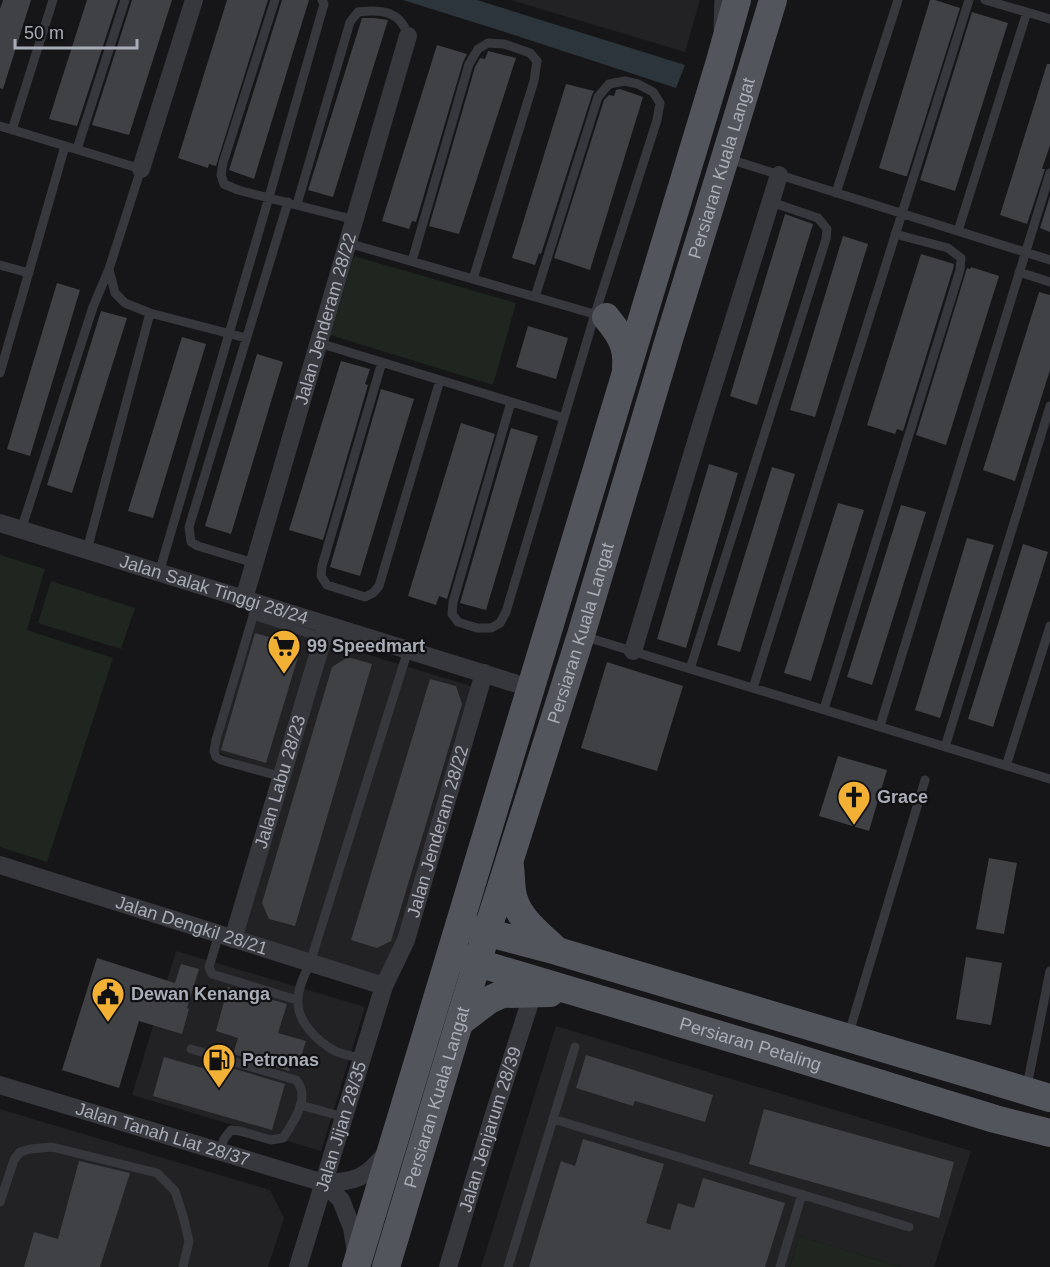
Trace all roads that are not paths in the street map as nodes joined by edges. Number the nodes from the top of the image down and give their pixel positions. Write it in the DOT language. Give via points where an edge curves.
graph roads {
  1 [pos="53,0"];
  2 [pos="125,0"];
  3 [pos="194,0"];
  4 [pos="275,0"];
  5 [pos="322,0"];
  6 [pos="719,0"];
  7 [pos="737,0"];
  8 [pos="773,0"];
  9 [pos="898,0"];
  10 [pos="969,0"];
  11 [pos="985,0"];
  12 [pos="1027,12"];
  13 [pos="1050,19"];
  14 [pos="408,36"];
  15 [pos="720,61"];
  16 [pos="0,126"];
  17 [pos="12,130"];
  18 [pos="66,146"];
  19 [pos="77,149"];
  20 [pos="725,158"];
  21 [pos="141,169"];
  22 [pos="1050,173"];
  23 [pos="779,175"];
  24 [pos="836,193"];
  25 [pos="269,197"];
  26 [pos="771,202"];
  27 [pos="292,203"];
  28 [pos="902,213"];
  29 [pos="355,220"];
  30 [pos="958,231"];
  31 [pos="895,234"];
  32 [pos="348,243"];
  33 [pos="1025,252"];
  34 [pos="1050,260"];
  35 [pos="412,261"];
  36 [pos="0,265"];
  37 [pos="109,269"];
  38 [pos="1019,272"];
  39 [pos="29,273"];
  40 [pos="473,279"];
  41 [pos="1050,282"];
  42 [pos="536,297"];
  43 [pos="150,313"];
  44 [pos="632,324"];
  45 [pos="229,334"];
  46 [pos="246,338"];
  47 [pos="319,343"];
  48 [pos="382,362"];
  49 [pos="0,373"];
  50 [pos="440,380"];
  51 [pos="511,402"];
  52 [pos="1050,406"];
  53 [pos="564,418"];
  54 [pos="0,524"];
  55 [pos="21,530"];
  56 [pos="87,550"];
  57 [pos="254,563"];
  58 [pos="159,573"];
  59 [pos="251,606"];
  60 [pos="1050,626"];
  61 [pos="325,631"];
  62 [pos="581,635"];
  63 [pos="408,650"];
  64 [pos="633,651"];
  65 [pos="690,669"];
  66 [pos="484,673"];
  67 [pos="530,688"];
  68 [pos="753,688"];
  69 [pos="824,709"];
  70 [pos="880,726"];
  71 [pos="945,747"];
  72 [pos="1006,766"];
  73 [pos="282,777"];
  74 [pos="1050,779"];
  75 [pos="924,780"];
  76 [pos="510,859"];
  77 [pos="0,866"];
  78 [pos="459,924"];
  79 [pos="487,933"];
  80 [pos="226,936"];
  81 [pos="557,951"];
  82 [pos="450,954"];
  83 [pos="310,963"];
  84 [pos="477,963"];
  85 [pos="1050,971"];
  86 [pos="384,986"];
  87 [pos="533,993"];
  88 [pos="579,993"];
  89 [pos="297,1000"];
  90 [pos="460,1022"];
  91 [pos="848,1037"];
  92 [pos="575,1047"];
  93 [pos="191,1049"];
  94 [pos="362,1059"];
  95 [pos="0,1085"];
  96 [pos="1038,1094"];
  97 [pos="300,1104"];
  98 [pos="344,1117"];
  99 [pos="553,1119"];
  100 [pos="1050,1133"];
  101 [pos="392,1146"];
  102 [pos="219,1152"];
  103 [pos="324,1183"];
  104 [pos="802,1194"];
  105 [pos="0,1202"];
  106 [pos="909,1227"];
  107 [pos="356,1265"];
  108 [pos="183,1267"];
  109 [pos="298,1267"];
  110 [pos="386,1267"];
  111 [pos="448,1267"];
  112 [pos="508,1267"];
  113 [pos="780,1267"];
  1 -- 17 [label="lane"];
  2 -- 19 [label="lane"];
  3 -- 21 [label="street"];
  4 -- 25 [label="lane" via="221,175 225,184"];
  5 -- 25 [label="lane"];
  6 -- 15 [label="lane"];
  7 -- 15 [label="main road, Persiaran Kuala Langat"];
  8 -- 20 [label="main road, Persiaran Kuala Langat"];
  9 -- 24 [label="lane"];
  10 -- 28 [label="lane"];
  11 -- 12 [label="lane"];
  12 -- 13 [label="lane"];
  12 -- 30 [label="lane"];
  14 -- 27 [label="lane" via="399,18 384,12 358,12 350,22"];
  14 -- 29 [label="street, Jalan Jenderam 28/22"];
  15 -- 44 [label="main road, Persiaran Kuala Langat" via="652,286 645,302 628,313"];
  16 -- 17 [label="lane"];
  17 -- 18 [label="lane"];
  18 -- 19 [label="lane"];
  18 -- 39 [label="lane"];
  19 -- 21 [label="lane"];
  20 -- 23 [label="lane"];
  20 -- 44 [label="main road, Persiaran Kuala Langat"];
  21 -- 37 [label="lane"];
  22 -- 33 [label="lane"];
  23 -- 24 [label="lane"];
  23 -- 26 [label="street"];
  24 -- 28 [label="lane"];
  25 -- 27 [label="lane"];
  25 -- 45 [label="lane"];
  26 -- 64 [label="street"];
  26 -- 65 [label="lane" via="818,218 827,229 826,240"];
  27 -- 29 [label="lane"];
  27 -- 46 [label="lane"];
  28 -- 30 [label="lane"];
  28 -- 31 [label="lane"];
  29 -- 32 [label="street, Jalan Jenderam 28/22"];
  30 -- 33 [label="lane"];
  31 -- 68 [label="lane"];
  31 -- 69 [label="lane" via="948,248 962,258"];
  32 -- 35 [label="lane"];
  32 -- 47 [label="street, Jalan Jenderam 28/22"];
  33 -- 34 [label="lane"];
  33 -- 38 [label="lane"];
  35 -- 40 [label="lane"];
  35 -- 40 [label="lane" via="469,64 478,49 488,43 510,46 530,53 537,61 534,81"];
  36 -- 39 [label="lane"];
  37 -- 43 [label="lane" via="115,293 125,303"];
  37 -- 55 [label="lane"];
  38 -- 41 [label="lane"];
  38 -- 70 [label="lane"];
  39 -- 49 [label="lane"];
  40 -- 42 [label="lane"];
  42 -- 44 [label="lane"];
  42 -- 44 [label="lane" via="598,97 609,84 638,84 653,92 660,103"];
  43 -- 45 [label="lane"];
  43 -- 56 [label="lane"];
  44 -- 53 [label="lane"];
  44 -- 62 [label="main road, Persiaran Kuala Langat"];
  44 -- 67 [label="main road, Persiaran Kuala Langat" via="622,340 627,356 624,377"];
  45 -- 46 [label="lane"];
  45 -- 58 [label="lane"];
  46 -- 57 [label="lane" via="189,527 191,542 198,546"];
  47 -- 48 [label="lane"];
  47 -- 57 [label="street, Jalan Jenderam 28/22"];
  48 -- 50 [label="lane"];
  48 -- 50 [label="lane" via="321,576 327,585 364,597 379,586"];
  50 -- 51 [label="lane"];
  51 -- 53 [label="lane"];
  51 -- 53 [label="lane" via="453,602 452,614 458,622 477,628 491,628 500,623 506,612"];
  52 -- 71 [label="lane"];
  54 -- 55 [label="street, Jalan Salak Tinggi 28/24"];
  55 -- 56 [label="street, Jalan Salak Tinggi 28/24"];
  56 -- 58 [label="street, Jalan Salak Tinggi 28/24"];
  57 -- 59 [label="street, Jalan Jenderam 28/22"];
  58 -- 59 [label="street, Jalan Salak Tinggi 28/24"];
  59 -- 61 [label="street, Jalan Salak Tinggi 28/24"];
  59 -- 73 [label="lane" via="214,751 221,760"];
  60 -- 72 [label="lane"];
  61 -- 63 [label="street, Jalan Salak Tinggi 28/24"];
  61 -- 73 [label="street, Jalan Labu 28/23"];
  62 -- 64 [label="lane"];
  62 -- 76 [label="main road, Persiaran Kuala Langat"];
  63 -- 66 [label="street, Jalan Salak Tinggi 28/24"];
  63 -- 83 [label="lane"];
  64 -- 65 [label="lane"];
  65 -- 68 [label="lane"];
  66 -- 67 [label="street, Jalan Salak Tinggi 28/24"];
  66 -- 86 [label="street, Jalan Jenderam 28/22" via="406,940"];
  67 -- 78 [label="main road, Persiaran Kuala Langat"];
  68 -- 69 [label="lane"];
  69 -- 70 [label="lane"];
  70 -- 71 [label="lane"];
  71 -- 72 [label="lane"];
  72 -- 74 [label="lane"];
  73 -- 80 [label="street, Jalan Labu 28/23"];
  75 -- 91 [label="lane"];
  76 -- 79 [label="main road, Persiaran Kuala Langat"];
  76 -- 81 [label="main road" via="512,893 520,913"];
  77 -- 80 [label="street, Jalan Dengkil 28/21"];
  78 -- 79 [label="main road, Persiaran Petaling"];
  78 -- 82 [label="main road, Persiaran Kuala Langat"];
  79 -- 81 [label="main road, Persiaran Petaling"];
  79 -- 84 [label="main road, Persiaran Kuala Langat"];
  80 -- 83 [label="street, Jalan Dengkil 28/21"];
  80 -- 89 [label="lane" via="209,967 212,974"];
  81 -- 91 [label="main road, Persiaran Petaling"];
  82 -- 84 [label="main road, Persiaran Petaling"];
  82 -- 101 [label="main road, Persiaran Kuala Langat"];
  83 -- 86 [label="street, Jalan Dengkil 28/21"];
  83 -- 89 [label="lane"];
  84 -- 88 [label="main road, Persiaran Petaling"];
  84 -- 90 [label="main road, Persiaran Kuala Langat"];
  85 -- 96 [label="lane"];
  86 -- 94 [label="street, Jalan Jijan 28/35"];
  87 -- 88 [label="main road"];
  87 -- 90 [label="main road" via="495,996"];
  87 -- 111 [label="street, Jalan Jenjarum 28/39"];
  88 -- 100 [label="main road, Persiaran Petaling"];
  89 -- 94 [label="lane" via="301,1018 310,1030 337,1052"];
  90 -- 110 [label="main road, Persiaran Kuala Langat"];
  91 -- 96 [label="main road, Persiaran Petaling"];
  92 -- 99 [label="lane"];
  93 -- 97 [label="lane" via="296,1080 302,1089"];
  94 -- 98 [label="street, Jalan Jijan 28/35"];
  95 -- 102 [label="street, Jalan Tanah Liat 28/37"];
  97 -- 98 [label="lane"];
  97 -- 102 [label="lane" via="295,1121 282,1138 271,1140 231,1130"];
  98 -- 103 [label="street, Jalan Jijan 28/35"];
  99 -- 104 [label="lane"];
  99 -- 112 [label="lane"];
  101 -- 103 [label="street" via="377,1165 358,1178"];
  101 -- 107 [label="main road, Persiaran Kuala Langat"];
  102 -- 103 [label="street, Jalan Tanah Liat 28/37"];
  103 -- 107 [label="street" via="341,1200 348,1216"];
  103 -- 109 [label="street, Jalan Jijan 28/35"];
  104 -- 106 [label="lane"];
  104 -- 113 [label="lane"];
  105 -- 108 [label="lane" via="14,1160 20,1152 30,1149 52,1147 157,1173 175,1191 183,1216 189,1242"];
}
